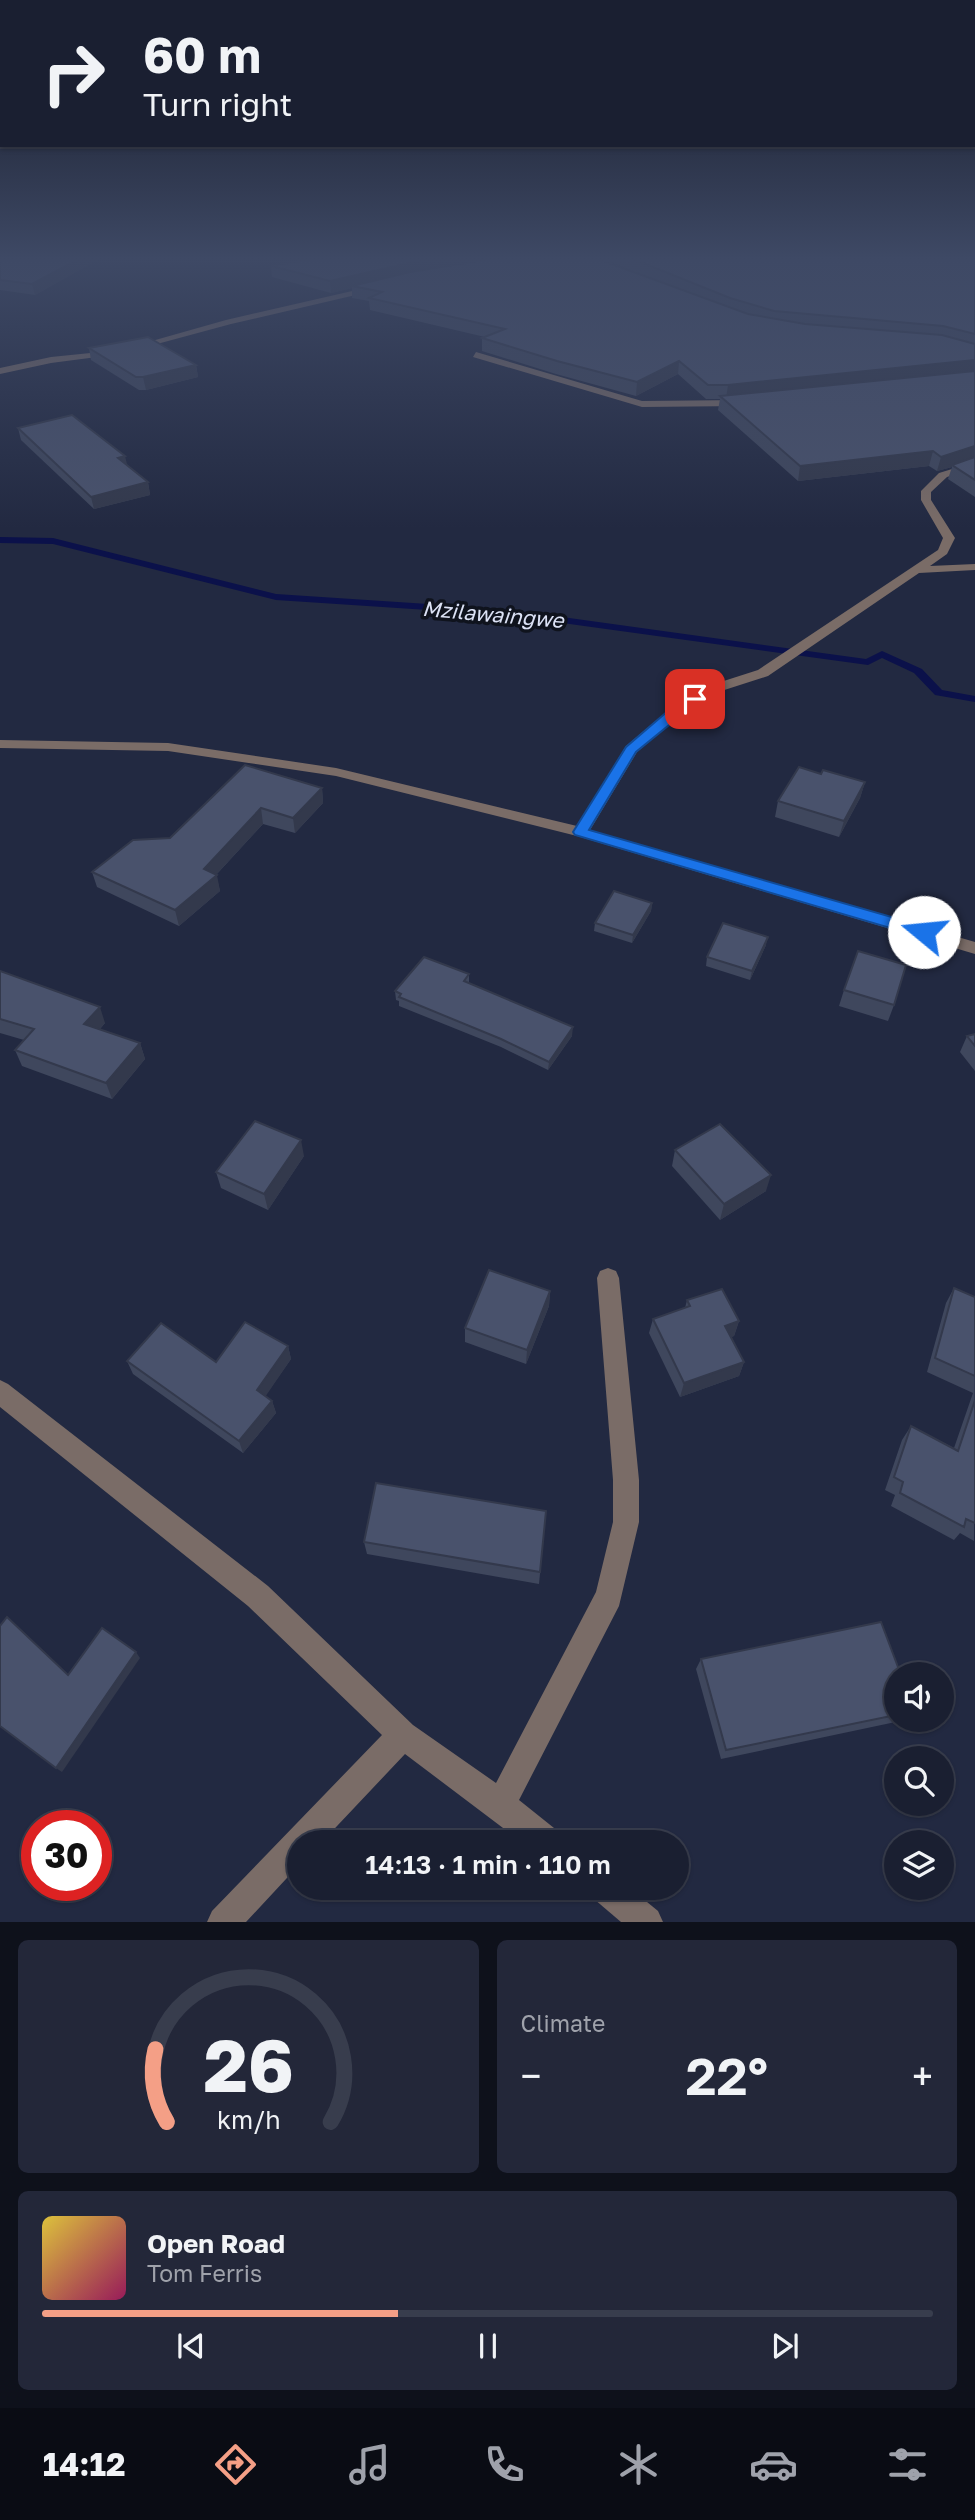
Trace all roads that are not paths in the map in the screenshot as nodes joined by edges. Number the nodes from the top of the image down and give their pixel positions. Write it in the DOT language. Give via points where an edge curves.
graph roads {
  1 [pos="132,349"];
  2 [pos="476,355"];
  3 [pos="0,372"];
  4 [pos="747,402"];
  5 [pos="975,465"];
  6 [pos="975,567"];
  7 [pos="917,570"];
  8 [pos="0,744"];
  9 [pos="580,832"];
  10 [pos="975,948"];
  11 [pos="608,1279"];
  12 [pos="0,1392"];
  13 [pos="403,1735"];
  14 [pos="501,1805"];
  15 [pos="532,1830"];
  16 [pos="620,1900"];
  17 [pos="223,1922"];
  18 [pos="647,1922"];
  1 -- 3 [label="street"];
  2 -- 4 [label="street" via="642,404"];
  5 -- 7 [label="street" via="943,475 926,491 926,500 949,538 943,552"];
  6 -- 7 [label="street"];
  7 -- 9 [label="street" via="763,673 710,690 681,707 631,750"];
  8 -- 9 [label="street" via="168,747 240,755 336,772"];
  9 -- 10 [label="street"];
  11 -- 14 [label="street" via="626,1480 620,1560 609,1596"];
  12 -- 13 [label="street" via="258,1596"];
  13 -- 14 [label="street"];
  13 -- 17 [label="street"];
  14 -- 15 [label="street"];
  16 -- 18 [label="street"];
}
